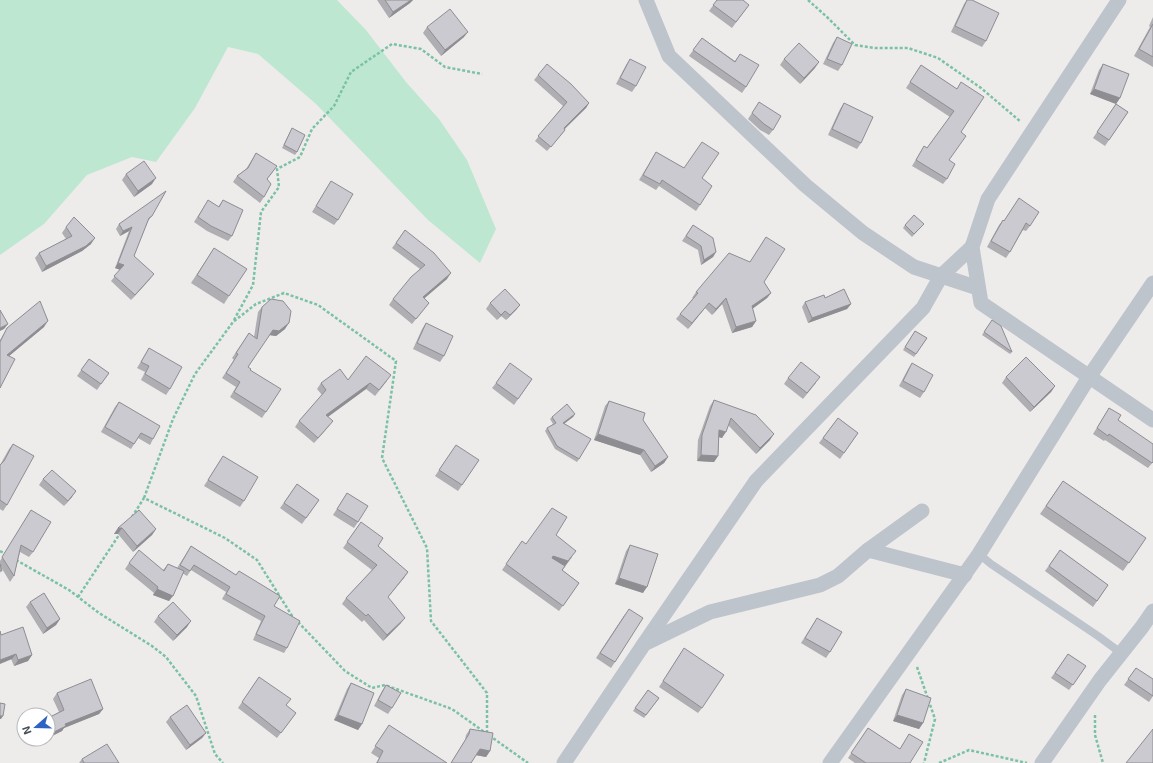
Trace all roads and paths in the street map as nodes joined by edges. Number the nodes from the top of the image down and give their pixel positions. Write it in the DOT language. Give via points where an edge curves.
graph roads {
  1 [pos="646,0"];
  2 [pos="808,0"];
  3 [pos="1118,0"];
  4 [pos="482,74"];
  5 [pos="1032,132"];
  6 [pos="972,247"];
  7 [pos="941,276"];
  8 [pos="1153,283"];
  9 [pos="978,288"];
  10 [pos="233,322"];
  11 [pos="1089,377"];
  12 [pos="1153,420"];
  13 [pos="144,498"];
  14 [pos="922,510"];
  15 [pos="131,518"];
  16 [pos="122,531"];
  17 [pos="868,550"];
  18 [pos="0,551"];
  19 [pos="6,554"];
  20 [pos="980,554"];
  21 [pos="13,558"];
  22 [pos="965,575"];
  23 [pos="78,597"];
  24 [pos="1153,611"];
  25 [pos="644,644"];
  26 [pos="911,650"];
  27 [pos="1121,653"];
  28 [pos="1096,712"];
  29 [pos="487,733"];
  30 [pos="223,763"];
  31 [pos="528,763"];
  32 [pos="564,763"];
  33 [pos="830,763"];
  34 [pos="924,763"];
  35 [pos="939,763"];
  36 [pos="1027,763"];
  37 [pos="1042,763"];
  38 [pos="1103,763"];
  1 -- 7 [label="street" via="669,56 804,185 863,233 914,267"];
  2 -- 5 [label="path" via="855,45 908,48 938,58 981,88"];
  3 -- 5 [label="street"];
  4 -- 10 [label="path" via="446,67 421,49 392,44 350,72 334,106 312,129 300,157 277,169 279,187 261,212 253,285"];
  5 -- 6 [label="street" via="988,199"];
  6 -- 7 [label="street"];
  6 -- 9 [label="street"];
  7 -- 9 [label="street"];
  7 -- 25 [label="street" via="923,308 756,481"];
  8 -- 11 [label="street"];
  9 -- 11 [label="street" via="981,303"];
  10 -- 13 [label="path" via="195,374 184,395"];
  10 -- 29 [label="path" via="256,304 284,293 318,305 396,361 382,458 427,548 431,621 487,693"];
  11 -- 12 [label="street"];
  11 -- 20 [label="street"];
  13 -- 15 [label="path"];
  13 -- 29 [label="path" via="225,538 257,560 291,615 345,671 372,688 385,685 452,709"];
  14 -- 17 [label="street"];
  16 -- 23 [label="path"];
  17 -- 22 [label="street"];
  17 -- 25 [label="street" via="838,576 820,585 710,612"];
  18 -- 19 [label="path"];
  20 -- 22 [label="street"];
  20 -- 27 [label="lane"];
  21 -- 23 [label="path"];
  22 -- 26 [label="street"];
  23 -- 30 [label="path" via="99,614 166,657 196,696 215,754"];
  24 -- 27 [label="street"];
  25 -- 32 [label="street"];
  26 -- 33 [label="street"];
  26 -- 34 [label="path" via="936,719"];
  27 -- 37 [label="street"];
  28 -- 38 [label="path" via="1095,735"];
  29 -- 31 [label="path"];
  35 -- 36 [label="path" via="969,750"];
}
